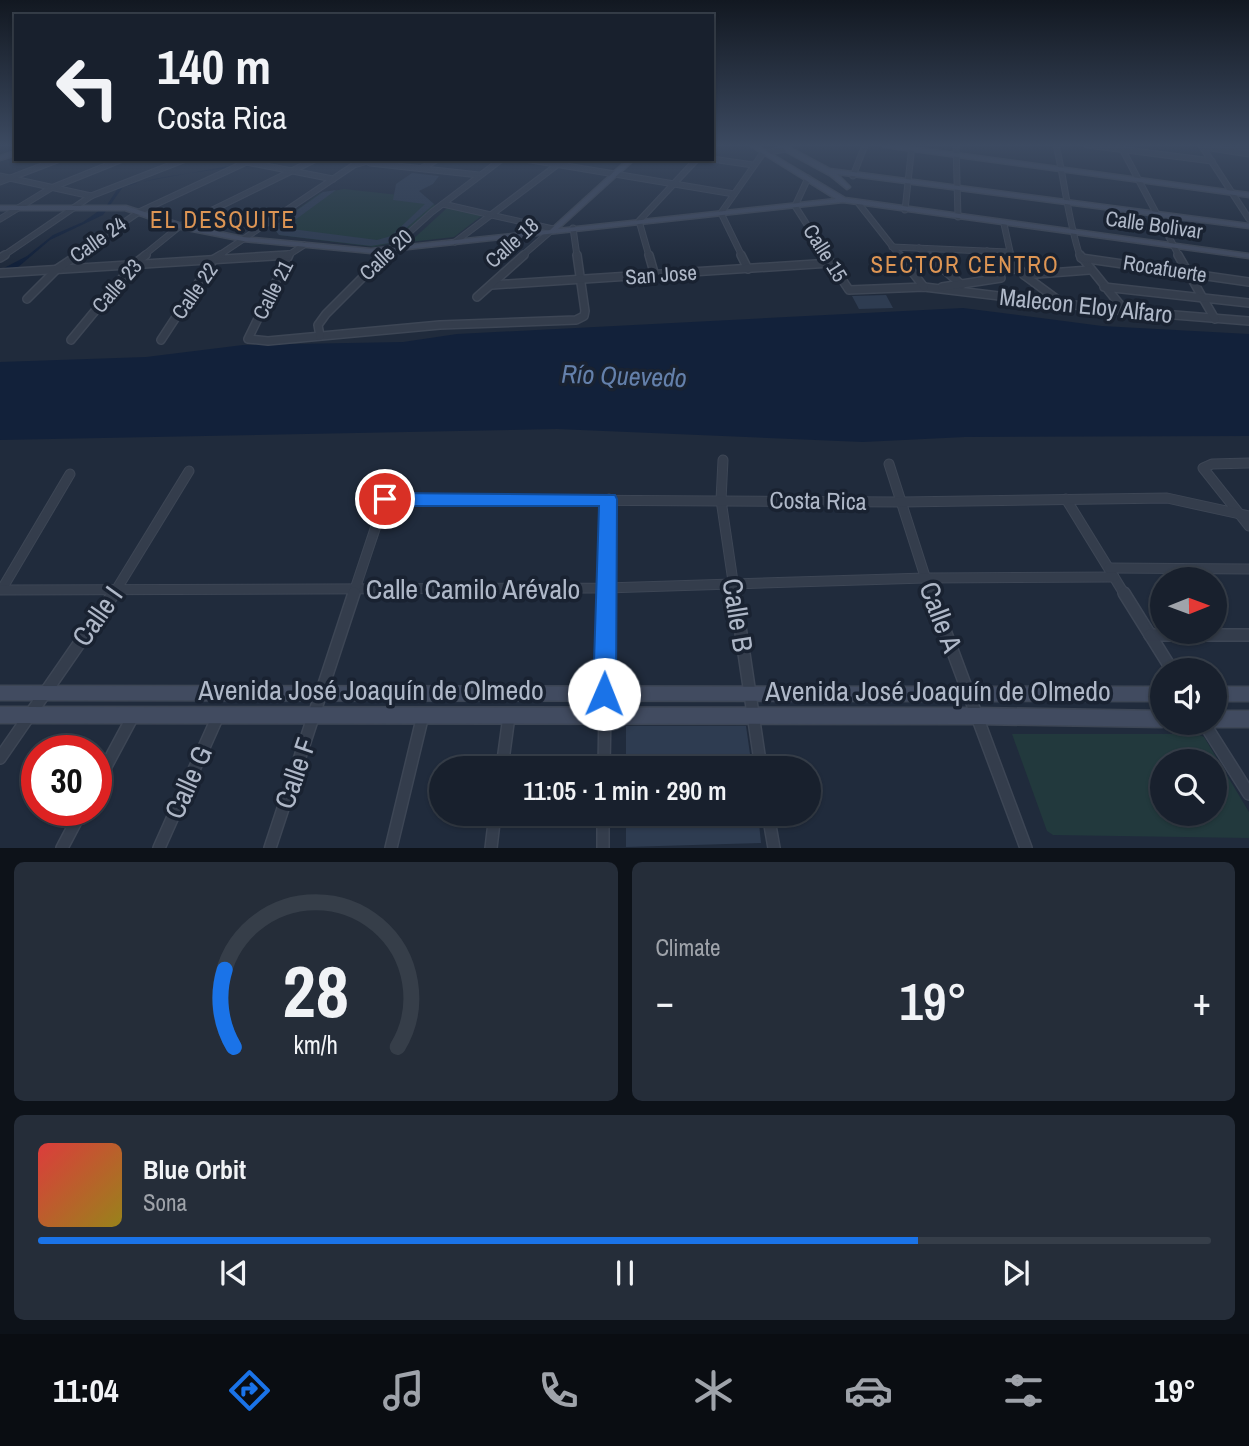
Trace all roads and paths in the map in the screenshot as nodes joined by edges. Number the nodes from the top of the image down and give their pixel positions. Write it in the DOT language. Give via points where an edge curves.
graph roads {
  1 [pos="674,184"];
  2 [pos="908,184"];
  3 [pos="37,185"];
  4 [pos="60,185"];
  5 [pos="120,185"];
  6 [pos="198,185"];
  7 [pos="265,185"];
  8 [pos="325,185"];
  9 [pos="467,185"];
  10 [pos="534,185"];
  11 [pos="603,185"];
  12 [pos="677,185"];
  13 [pos="740,185"];
  14 [pos="805,185"];
  15 [pos="818,185"];
  16 [pos="844,185"];
  17 [pos="913,185"];
  18 [pos="958,185"];
  19 [pos="1066,185"];
  20 [pos="1140,185"];
  21 [pos="1184,185"];
  22 [pos="1226,185"];
  23 [pos="847,187"];
  24 [pos="51,188"];
  25 [pos="958,190"];
  26 [pos="1230,191"];
  27 [pos="1249,193"];
  28 [pos="734,194"];
  29 [pos="91,196"];
  30 [pos="843,200"];
  31 [pos="443,204"];
  32 [pos="859,204"];
  33 [pos="1070,204"];
  34 [pos="795,206"];
  35 [pos="79,207"];
  36 [pos="0,208"];
  37 [pos="18,208"];
  38 [pos="905,210"];
  39 [pos="139,212"];
  40 [pos="721,213"];
  41 [pos="1155,214"];
  42 [pos="494,215"];
  43 [pos="958,217"];
  44 [pos="0,219"];
  45 [pos="1249,219"];
  46 [pos="639,221"];
  47 [pos="1004,223"];
  48 [pos="180,226"];
  49 [pos="1249,226"];
  50 [pos="573,228"];
  51 [pos="553,229"];
  52 [pos="1072,232"];
  53 [pos="243,239"];
  54 [pos="455,242"];
  55 [pos="304,245"];
  56 [pos="1174,246"];
  57 [pos="892,247"];
  58 [pos="919,248"];
  59 [pos="391,249"];
  60 [pos="987,251"];
  61 [pos="1009,252"];
  62 [pos="288,255"];
  63 [pos="1249,256"];
  64 [pos="0,258"];
  65 [pos="1081,258"];
  66 [pos="214,259"];
  67 [pos="831,263"];
  68 [pos="133,265"];
  69 [pos="57,269"];
  70 [pos="748,269"];
  71 [pos="1017,269"];
  72 [pos="1089,270"];
  73 [pos="1188,272"];
  74 [pos="0,273"];
  75 [pos="1024,275"];
  76 [pos="655,276"];
  77 [pos="1001,278"];
  78 [pos="582,280"];
  79 [pos="1249,282"];
  80 [pos="960,283"];
  81 [pos="492,285"];
  82 [pos="1104,286"];
  83 [pos="928,288"];
  84 [pos="971,293"];
  85 [pos="477,297"];
  86 [pos="1202,297"];
  87 [pos="27,299"];
  88 [pos="1063,303"];
  89 [pos="1249,303"];
  90 [pos="1125,311"];
  91 [pos="1215,319"];
  92 [pos="1249,321"];
  93 [pos="320,336"];
  94 [pos="71,340"];
  95 [pos="161,340"];
  96 [pos="723,460"];
  97 [pos="1249,463"];
  98 [pos="889,464"];
  99 [pos="189,471"];
  100 [pos="70,474"];
  101 [pos="385,499"];
  102 [pos="608,499"];
  103 [pos="1066,499"];
  104 [pos="722,500"];
  105 [pos="902,502"];
  106 [pos="1244,515"];
  107 [pos="1249,526"];
  108 [pos="1249,569"];
  109 [pos="1112,573"];
  110 [pos="925,578"];
  111 [pos="733,585"];
  112 [pos="606,588"];
  113 [pos="117,589"];
  114 [pos="1,590"];
  115 [pos="355,590"];
  116 [pos="1150,635"];
  117 [pos="1227,635"];
  118 [pos="1249,635"];
  119 [pos="322,692"];
  120 [pos="0,693"];
  121 [pos="43,693"];
  122 [pos="749,693"];
  123 [pos="970,693"];
  124 [pos="604,694"];
  125 [pos="1150,694"];
  126 [pos="1227,694"];
  127 [pos="1249,694"];
  128 [pos="0,715"];
  129 [pos="27,715"];
  130 [pos="423,715"];
  131 [pos="509,715"];
  132 [pos="133,716"];
  133 [pos="218,716"];
  134 [pos="604,716"];
  135 [pos="753,716"];
  136 [pos="979,716"];
  137 [pos="314,718"];
  138 [pos="1150,719"];
  139 [pos="1227,719"];
  140 [pos="1249,719"];
  141 [pos="1212,735"];
  142 [pos="112,755"];
  143 [pos="504,756"];
  144 [pos="604,756"];
  145 [pos="759,756"];
  146 [pos="0,758"];
  147 [pos="1249,794"];
  148 [pos="74,826"];
  149 [pos="494,826"];
  150 [pos="603,826"];
  151 [pos="770,826"];
  152 [pos="62,848"];
  153 [pos="159,848"];
  154 [pos="270,848"];
  155 [pos="391,848"];
  156 [pos="491,848"];
  157 [pos="603,848"];
  158 [pos="774,848"];
  159 [pos="1026,848"];
  1 -- 46 [label="street"];
  2 -- 38 [label="street"];
  3 -- 24 [label="street"];
  4 -- 24 [label="street"];
  5 -- 29 [label="street"];
  6 -- 39 [label="street, Calle 24"];
  7 -- 48 [label="street, Calle 23"];
  8 -- 53 [label="street, Calle 22"];
  9 -- 31 [label="street, Calle 20"];
  10 -- 42 [label="street"];
  11 -- 51 [label="main road, Calle 18"];
  12 -- 28 [label="street"];
  13 -- 28 [label="street"];
  14 -- 34 [label="street, Calle 15"];
  15 -- 30 [label="main road"];
  16 -- 23 [label="main road"];
  17 -- 25 [label="main road"];
  18 -- 25 [label="street"];
  19 -- 33 [label="street"];
  20 -- 41 [label="street"];
  21 -- 26 [label="main road"];
  22 -- 26 [label="street"];
  23 -- 30 [label="main road"];
  24 -- 29 [label="street"];
  24 -- 37 [label="street"];
  25 -- 33 [label="main road"];
  25 -- 43 [label="street"];
  26 -- 27 [label="main road"];
  26 -- 45 [label="street"];
  28 -- 40 [label="street"];
  29 -- 35 [label="street"];
  30 -- 32 [label="main road, Calle Bolivar"];
  30 -- 34 [label="main road, Calle Bolivar"];
  31 -- 42 [label="street"];
  31 -- 59 [label="street, Calle 20"];
  32 -- 38 [label="main road, Calle Bolivar"];
  32 -- 57 [label="street"];
  33 -- 41 [label="main road"];
  33 -- 52 [label="street"];
  34 -- 40 [label="main road, Calle Bolivar"];
  34 -- 67 [label="street, Calle 15"];
  35 -- 37 [label="main road, Calle Bolivar"];
  35 -- 39 [label="main road, Calle Bolivar"];
  35 -- 64 [label="street"];
  36 -- 37 [label="main road, Calle Bolivar"];
  37 -- 44 [label="street"];
  38 -- 43 [label="main road, Calle Bolivar"];
  39 -- 48 [label="main road, Calle Bolivar"];
  39 -- 69 [label="street, Calle 24"];
  40 -- 46 [label="main road, Calle Bolivar"];
  40 -- 70 [label="street"];
  41 -- 49 [label="main road"];
  41 -- 56 [label="street"];
  42 -- 51 [label="street"];
  42 -- 54 [label="street"];
  43 -- 47 [label="main road, Calle Bolivar"];
  46 -- 50 [label="main road, Calle Bolivar"];
  46 -- 76 [label="street"];
  47 -- 52 [label="main road, Calle Bolivar"];
  47 -- 61 [label="street"];
  48 -- 53 [label="main road, Calle Bolivar"];
  48 -- 68 [label="street, Calle 23"];
  50 -- 51 [label="main road, Calle Bolivar"];
  50 -- 78 [label="street"];
  51 -- 54 [label="main road, Calle Bolivar"];
  51 -- 81 [label="street, Calle 18"];
  52 -- 56 [label="main road, Calle Bolivar"];
  52 -- 65 [label="street"];
  53 -- 55 [label="main road, Calle Bolivar"];
  53 -- 66 [label="street, Calle 22"];
  54 -- 59 [label="main road, Calle Bolivar"];
  55 -- 59 [label="main road, Calle Bolivar"];
  55 -- 62 [label="street, Calle 21"];
  56 -- 63 [label="main road, Calle Bolivar"];
  56 -- 73 [label="street"];
  57 -- 58 [label="street"];
  57 -- 83 [label="street"];
  58 -- 60 [label="street"];
  58 -- 80 [label="street"];
  59 -- 93 [label="street, Calle 20" via="326,314 318,324"];
  60 -- 61 [label="street"];
  60 -- 71 [label="street" via="1002,270"];
  61 -- 71 [label="street"];
  62 -- 66 [label="street"];
  62 -- 93 [label="street, Calle 21" via="248,339"];
  65 -- 72 [label="street"];
  65 -- 73 [label="street, Rocafuerte"];
  66 -- 68 [label="street"];
  66 -- 95 [label="street, Calle 22"];
  67 -- 70 [label="street, San Jose"];
  67 -- 83 [label="street, Calle 15" via="849,290"];
  68 -- 69 [label="street"];
  68 -- 94 [label="street, Calle 23"];
  69 -- 74 [label="street"];
  69 -- 87 [label="street, Calle 24"];
  70 -- 76 [label="street, San Jose"];
  71 -- 75 [label="street"];
  72 -- 75 [label="street"];
  72 -- 82 [label="street"];
  73 -- 79 [label="street, Rocafuerte"];
  73 -- 86 [label="street"];
  75 -- 88 [label="street"];
  76 -- 78 [label="street, San Jose"];
  77 -- 80 [label="street"];
  78 -- 81 [label="street, San Jose"];
  78 -- 93 [label="street" via="585,311 576,320"];
  80 -- 83 [label="street"];
  80 -- 84 [label="street"];
  81 -- 85 [label="street, Calle 18"];
  82 -- 86 [label="street"];
  82 -- 90 [label="street"];
  83 -- 84 [label="street, Malecon Eloy Alfaro"];
  84 -- 88 [label="street, Malecon Eloy Alfaro"];
  86 -- 89 [label="street"];
  86 -- 91 [label="street"];
  88 -- 90 [label="street, Malecon Eloy Alfaro"];
  90 -- 91 [label="street, Malecon Eloy Alfaro"];
  91 -- 92 [label="street, Malecon Eloy Alfaro"];
  96 -- 104 [label="street, Calle B"];
  97 -- 106 [label="street" via="1207,465 1203,470"];
  98 -- 105 [label="street, Calle A"];
  99 -- 113 [label="street, Calle I"];
  100 -- 114 [label="street"];
  101 -- 102 [label="street, Costa Rica"];
  101 -- 115 [label="street, Calle F"];
  102 -- 104 [label="street, Costa Rica"];
  102 -- 112 [label="street"];
  103 -- 105 [label="street, Costa Rica"];
  103 -- 106 [label="street, Costa Rica" via="1173,498"];
  103 -- 109 [label="street"];
  104 -- 105 [label="street, Costa Rica"];
  104 -- 111 [label="street, Calle B"];
  105 -- 110 [label="street, Calle A"];
  106 -- 107 [label="street"];
  108 -- 109 [label="street, Calle Camilo Arévalo"];
  109 -- 110 [label="street, Calle Camilo Arévalo"];
  109 -- 116 [label="street"];
  110 -- 111 [label="street, Calle Camilo Arévalo"];
  110 -- 123 [label="street, Calle A"];
  111 -- 112 [label="street, Calle Camilo Arévalo"];
  111 -- 122 [label="street, Calle B"];
  112 -- 115 [label="street, Calle Camilo Arévalo"];
  112 -- 124 [label="street"];
  113 -- 114 [label="street, Calle Camilo Arévalo"];
  113 -- 115 [label="street, Calle Camilo Arévalo"];
  113 -- 121 [label="street, Calle I"];
  115 -- 119 [label="street, Calle F"];
  117 -- 118 [label="street"];
  119 -- 121 [label="main road, Avenida José Joaquín de Olmedo"];
  119 -- 124 [label="main road, Avenida José Joaquín de Olmedo"];
  119 -- 137 [label="street, Calle F"];
  120 -- 121 [label="main road, Avenida José Joaquín de Olmedo"];
  121 -- 129 [label="street, Calle I"];
  122 -- 123 [label="main road, Avenida José Joaquín de Olmedo"];
  122 -- 124 [label="main road, Avenida José Joaquín de Olmedo"];
  122 -- 135 [label="street, Calle B"];
  123 -- 125 [label="main road, Avenida José Joaquín de Olmedo"];
  123 -- 136 [label="street, Calle A"];
  124 -- 134 [label="street"];
  126 -- 127 [label="main road"];
  128 -- 129 [label="main road, Avenida José Joaquín de Olmedo"];
  129 -- 132 [label="main road, Avenida José Joaquín de Olmedo"];
  129 -- 146 [label="street, Calle I"];
  130 -- 131 [label="main road, Avenida José Joaquín de Olmedo"];
  130 -- 137 [label="main road, Avenida José Joaquín de Olmedo"];
  130 -- 155 [label="street"];
  131 -- 134 [label="main road, Avenida José Joaquín de Olmedo"];
  131 -- 143 [label="street"];
  132 -- 133 [label="main road, Avenida José Joaquín de Olmedo"];
  132 -- 142 [label="street"];
  133 -- 137 [label="main road, Avenida José Joaquín de Olmedo"];
  133 -- 153 [label="street, Calle G"];
  134 -- 135 [label="main road, Avenida José Joaquín de Olmedo"];
  134 -- 144 [label="street"];
  135 -- 136 [label="main road, Avenida José Joaquín de Olmedo"];
  135 -- 145 [label="street, Calle B"];
  136 -- 138 [label="main road, Avenida José Joaquín de Olmedo"];
  136 -- 159 [label="street, Calle A"];
  137 -- 154 [label="street, Calle F"];
  139 -- 140 [label="main road"];
  141 -- 147 [label="street"];
  148 -- 152 [label="street"];
  149 -- 156 [label="street"];
  150 -- 157 [label="street"];
  151 -- 158 [label="street"];
}
